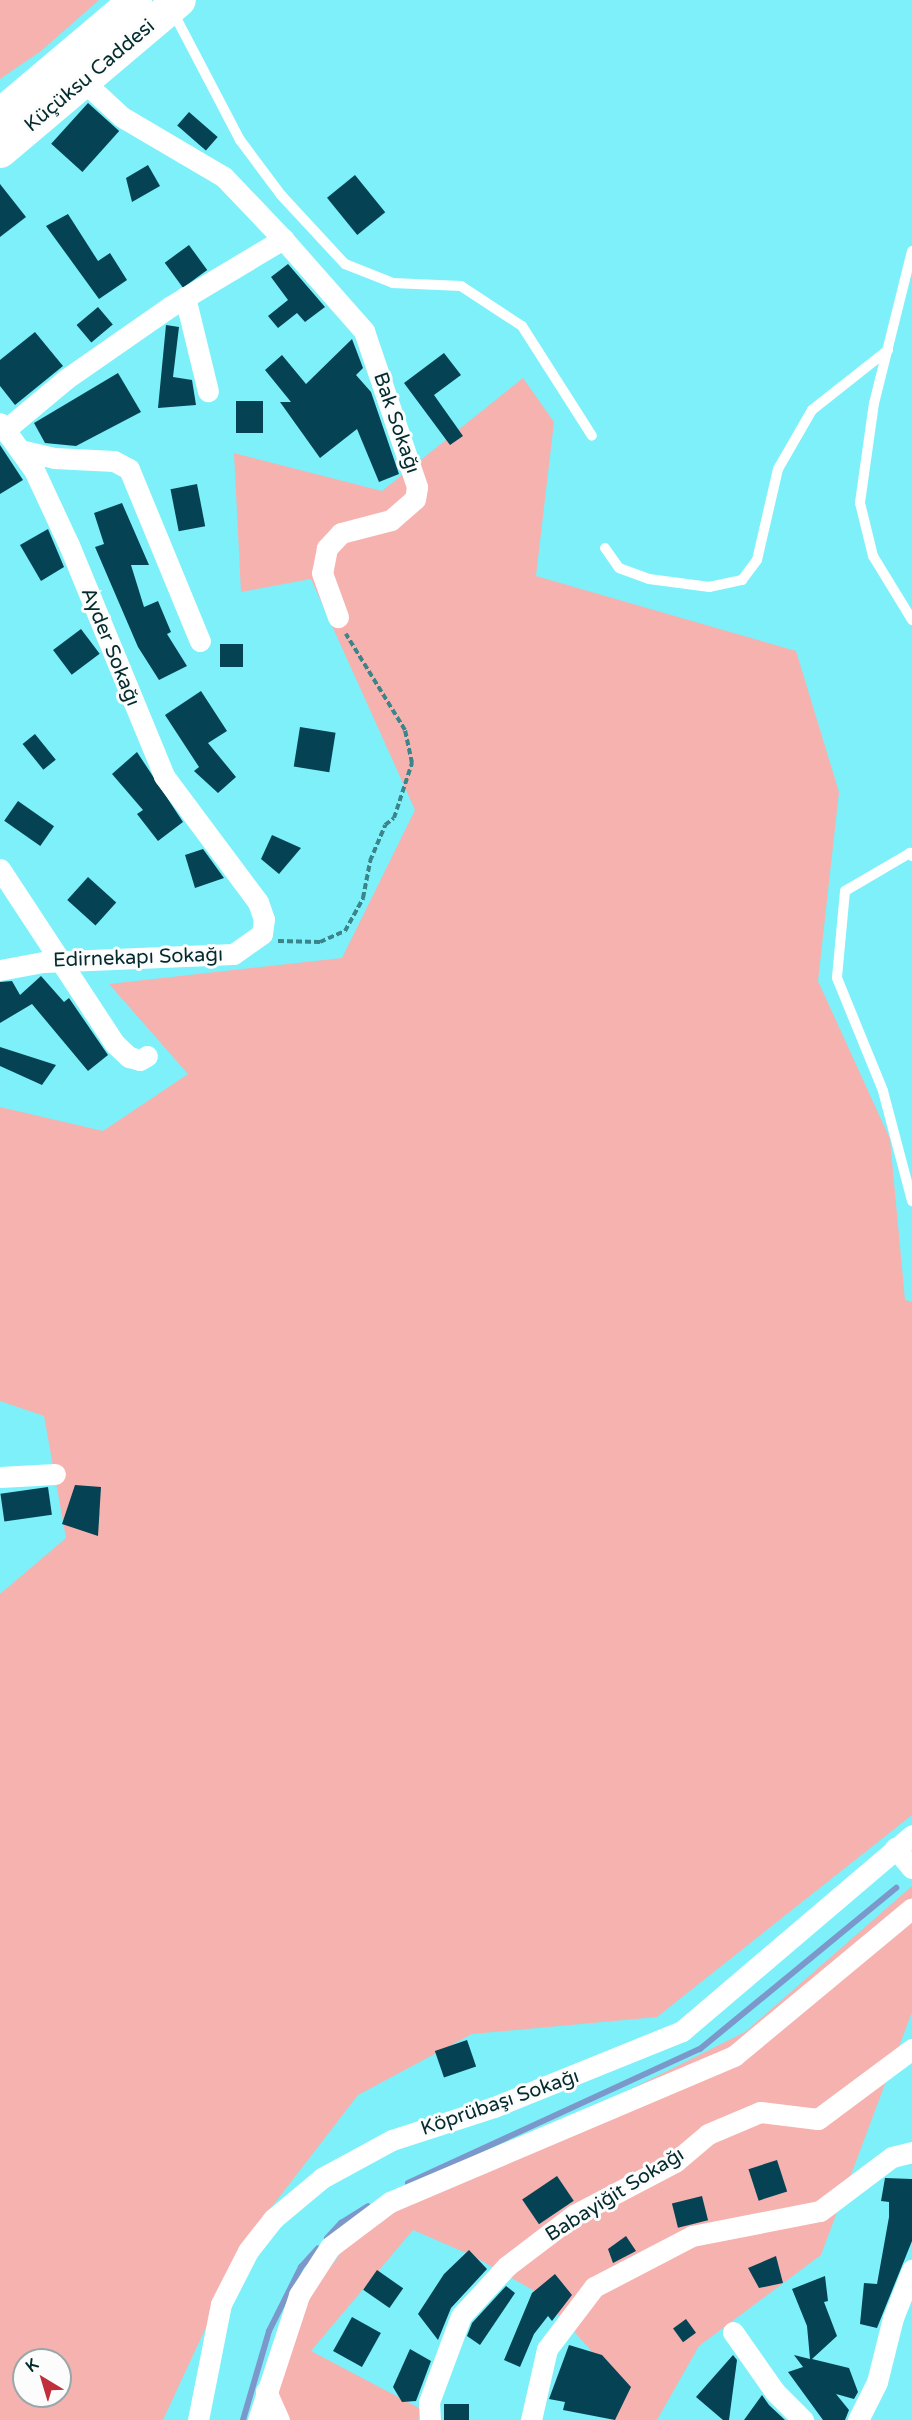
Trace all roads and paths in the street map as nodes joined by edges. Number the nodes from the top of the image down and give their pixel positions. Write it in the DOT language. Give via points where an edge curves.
graph roads {
  1 [pos="135,0"];
  2 [pos="171,2"];
  3 [pos="83,81"];
  4 [pos="0,114"];
  5 [pos="0,151"];
  6 [pos="283,239"];
  7 [pos="912,251"];
  8 [pos="909,282"];
  9 [pos="185,297"];
  10 [pos="888,351"];
  11 [pos="208,391"];
  12 [pos="3,427"];
  13 [pos="592,436"];
  14 [pos="20,450"];
  15 [pos="605,548"];
  16 [pos="339,617"];
  17 [pos="912,620"];
  18 [pos="200,641"];
  19 [pos="912,856"];
  20 [pos="0,869"];
  21 [pos="262,934"];
  22 [pos="61,961"];
  23 [pos="0,970"];
  24 [pos="147,1056"];
  25 [pos="912,1201"];
  26 [pos="55,1474"];
  27 [pos="0,1477"];
  28 [pos="912,1835"];
  29 [pos="895,1848"];
  30 [pos="912,1868"];
  31 [pos="912,1908"];
  32 [pos="912,2049"];
  33 [pos="912,2152"];
  34 [pos="912,2270"];
  35 [pos="733,2332"];
  36 [pos="266,2391"];
  37 [pos="198,2420"];
  38 [pos="258,2420"];
  39 [pos="279,2420"];
  40 [pos="430,2420"];
  41 [pos="531,2420"];
  42 [pos="803,2420"];
  43 [pos="858,2420"];
  1 -- 4 [label="main road, Küçüksu Caddesi"];
  2 -- 3 [label="main road, Küçüksu Caddesi"];
  2 -- 13 [label="lane" via="240,140 282,195 345,264 393,283 461,286 522,326"];
  3 -- 5 [label="main road, Küçüksu Caddesi"];
  3 -- 6 [label="street, Bak Sokağı" via="122,117 224,177"];
  6 -- 9 [label="street"];
  6 -- 16 [label="street, Bak Sokağı" via="364,331 417,487 415,499 391,520 341,533 327,548 322,573"];
  7 -- 8 [label="lane"];
  8 -- 10 [label="lane"];
  9 -- 11 [label="street"];
  9 -- 12 [label="street"];
  10 -- 15 [label="lane" via="812,410 777,470 757,560 742,580 709,587 649,579 619,568"];
  10 -- 17 [label="lane" via="874,403 860,503 873,556"];
  12 -- 14 [label="street, Ayder Sokağı"];
  14 -- 18 [label="street" via="54,458 114,461 129,469"];
  14 -- 21 [label="street, Ayder Sokağı" via="69,545 164,776 258,902 264,919"];
  16 -- 21 [label="path" via="358,659 405,730 412,763 394,818 385,825 370,861 363,898 345,931 320,942 279,942"];
  19 -- 25 [label="lane" via="910,853 845,891 837,978 883,1091"];
  20 -- 22 [label="street"];
  21 -- 22 [label="street, Edirnekapı Sokağı" via="233,954"];
  22 -- 23 [label="street, Edirnekapı Sokağı"];
  22 -- 24 [label="street" via="115,1044 129,1058 140,1060"];
  26 -- 27 [label="street"];
  28 -- 29 [label="street, Köprübaşı Sokağı"];
  29 -- 30 [label="street"];
  29 -- 37 [label="street, Köprübaşı Sokağı" via="682,2031 505,2103 392,2140 322,2178 273,2219 248,2251 220,2304"];
  31 -- 36 [label="street" via="734,2056 390,2202 339,2240 298,2295"];
  32 -- 40 [label="street, Babayiğit Sokağı" via="818,2119 760,2112 708,2134 675,2162 574,2215 507,2266 461,2316 429,2402"];
  33 -- 41 [label="street" via="892,2157 820,2211 692,2236 594,2287 547,2349"];
  34 -- 43 [label="street" via="877,2382"];
  35 -- 42 [label="street" via="775,2392"];
  36 -- 38 [label="street"];
  36 -- 39 [label="street"];
}
